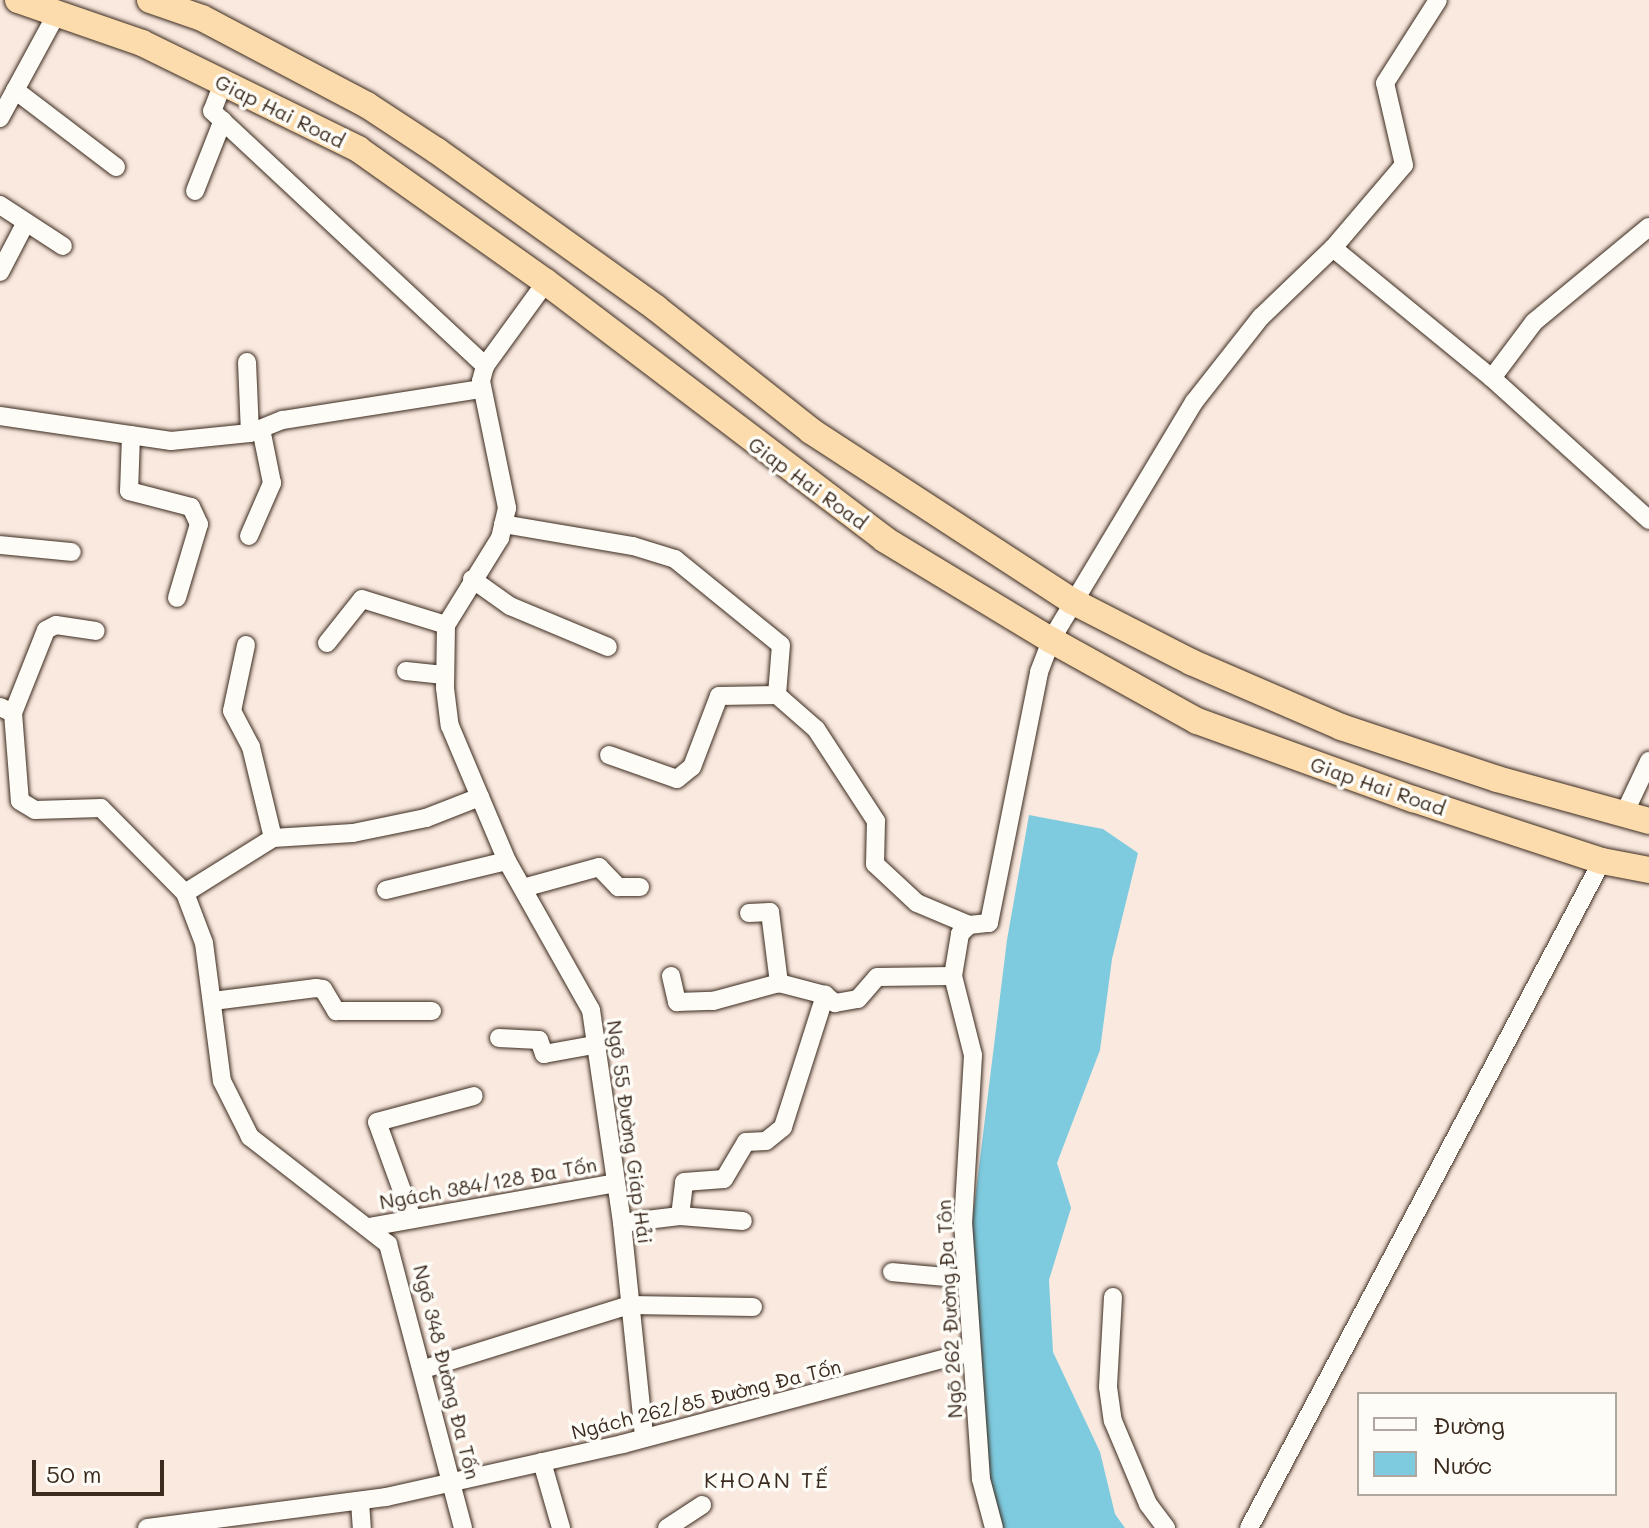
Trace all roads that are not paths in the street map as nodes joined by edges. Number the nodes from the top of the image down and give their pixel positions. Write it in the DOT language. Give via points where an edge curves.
graph roads {
  1 [pos="18,0"];
  2 [pos="150,0"];
  3 [pos="1438,0"];
  4 [pos="60,6"];
  5 [pos="223,83"];
  6 [pos="15,90"];
  7 [pos="0,118"];
  8 [pos="223,120"];
  9 [pos="116,167"];
  10 [pos="467,172"];
  11 [pos="195,191"];
  12 [pos="0,205"];
  13 [pos="445,210"];
  14 [pos="26,222"];
  15 [pos="1649,227"];
  16 [pos="63,246"];
  17 [pos="1333,248"];
  18 [pos="0,272"];
  19 [pos="546,282"];
  20 [pos="656,308"];
  21 [pos="629,345"];
  22 [pos="247,362"];
  23 [pos="485,366"];
  24 [pos="1492,378"];
  25 [pos="481,389"];
  26 [pos="0,416"];
  27 [pos="255,431"];
  28 [pos="131,435"];
  29 [pos="1649,520"];
  30 [pos="503,524"];
  31 [pos="249,536"];
  32 [pos="0,545"];
  33 [pos="72,552"];
  34 [pos="472,579"];
  35 [pos="177,598"];
  36 [pos="1072,601"];
  37 [pos="446,625"];
  38 [pos="96,631"];
  39 [pos="1051,640"];
  40 [pos="327,643"];
  41 [pos="246,645"];
  42 [pos="608,647"];
  43 [pos="406,671"];
  44 [pos="444,675"];
  45 [pos="777,695"];
  46 [pos="6,710"];
  47 [pos="609,755"];
  48 [pos="1649,761"];
  49 [pos="1497,779"];
  50 [pos="480,797"];
  51 [pos="1636,817"];
  52 [pos="1484,822"];
  53 [pos="273,838"];
  54 [pos="507,861"];
  55 [pos="1602,861"];
  56 [pos="1649,870"];
  57 [pos="640,887"];
  58 [pos="523,888"];
  59 [pos="386,890"];
  60 [pos="185,893"];
  61 [pos="749,913"];
  62 [pos="969,925"];
  63 [pos="671,976"];
  64 [pos="953,976"];
  65 [pos="779,983"];
  66 [pos="825,995"];
  67 [pos="213,1001"];
  68 [pos="432,1011"];
  69 [pos="499,1038"];
  70 [pos="599,1044"];
  71 [pos="474,1096"];
  72 [pos="615,1183"];
  73 [pos="680,1216"];
  74 [pos="412,1218"];
  75 [pos="743,1221"];
  76 [pos="622,1223"];
  77 [pos="369,1227"];
  78 [pos="892,1272"];
  79 [pos="967,1279"];
  80 [pos="1113,1297"];
  81 [pos="630,1305"];
  82 [pos="753,1307"];
  83 [pos="969,1352"];
  84 [pos="424,1369"];
  85 [pos="644,1437"];
  86 [pos="542,1462"];
  87 [pos="452,1482"];
  88 [pos="360,1502"];
  89 [pos="702,1505"];
  90 [pos="147,1528"];
  91 [pos="362,1528"];
  92 [pos="463,1528"];
  93 [pos="561,1528"];
  94 [pos="667,1528"];
  95 [pos="994,1528"];
  96 [pos="1166,1528"];
  97 [pos="1249,1528"];
  1 -- 4 [label="highway, Giap Hai Road"];
  2 -- 10 [label="highway" via="202,18 367,105"];
  3 -- 17 [label="street" via="1385,83 1404,165"];
  4 -- 5 [label="highway, Giap Hai Road"];
  4 -- 6 [label="street"];
  5 -- 8 [label="street" via="211,107"];
  5 -- 13 [label="highway, Giap Hai Road" via="358,149"];
  6 -- 7 [label="street"];
  6 -- 9 [label="street"];
  8 -- 11 [label="street"];
  8 -- 23 [label="street"];
  10 -- 13 [label="highway"];
  10 -- 20 [label="highway"];
  12 -- 14 [label="street"];
  13 -- 19 [label="highway, Giap Hai Road"];
  14 -- 16 [label="street"];
  14 -- 18 [label="street"];
  15 -- 24 [label="street" via="1534,322"];
  17 -- 24 [label="street"];
  17 -- 36 [label="street" via="1261,317 1194,402"];
  19 -- 21 [label="highway, Giap Hai Road"];
  19 -- 23 [label="street, Ngõ 55 Đường Giáp Hải"];
  20 -- 21 [label="highway"];
  20 -- 36 [label="highway" via="811,431"];
  21 -- 39 [label="highway, Giap Hai Road" via="884,539"];
  22 -- 27 [label="street"];
  23 -- 25 [label="street, Ngõ 55 Đường Giáp Hải"];
  24 -- 29 [label="street"];
  25 -- 27 [label="street" via="283,420"];
  25 -- 30 [label="street, Ngõ 55 Đường Giáp Hải" via="502,472 507,508"];
  26 -- 28 [label="street"];
  27 -- 28 [label="street" via="171,441"];
  27 -- 31 [label="street" via="272,483"];
  28 -- 35 [label="street" via="129,491 191,507 199,524"];
  30 -- 34 [label="street, Ngõ 55 Đường Giáp Hải" via="500,538"];
  30 -- 45 [label="street" via="633,546 675,559 781,645"];
  32 -- 33 [label="street"];
  34 -- 37 [label="street, Ngõ 55 Đường Giáp Hải"];
  34 -- 42 [label="street" via="510,606"];
  36 -- 39 [label="street"];
  36 -- 49 [label="highway" via="1191,662 1341,727"];
  37 -- 40 [label="street" via="362,599"];
  37 -- 44 [label="street, Ngõ 55 Đường Giáp Hải"];
  38 -- 46 [label="street" via="56,625 46,630"];
  39 -- 52 [label="highway, Giap Hai Road" via="1197,721"];
  39 -- 62 [label="street, Ngõ 262 Đường Đa Tôn" via="1039,672 989,923"];
  41 -- 53 [label="street" via="232,711 251,747"];
  43 -- 44 [label="street"];
  44 -- 50 [label="street, Ngõ 55 Đường Giáp Hải" via="450,726"];
  45 -- 47 [label="street" via="719,696 692,767 677,779"];
  45 -- 62 [label="street" via="816,729 876,821 875,864 917,903"];
  46 -- 60 [label="street, Ngõ 348 Đường Đa Tốn" via="20,801 35,810 101,808"];
  48 -- 51 [label="street"];
  49 -- 51 [label="highway"];
  49 -- 52 [label="highway"];
  50 -- 53 [label="street" via="426,818 353,833"];
  50 -- 54 [label="street, Ngõ 55 Đường Giáp Hải"];
  52 -- 55 [label="highway, Giap Hai Road"];
  53 -- 60 [label="street"];
  54 -- 58 [label="street, Ngõ 55 Đường Giáp Hải"];
  54 -- 59 [label="street"];
  55 -- 56 [label="highway, Giap Hai Road"];
  55 -- 97 [label="street"];
  57 -- 58 [label="street" via="618,887 599,867"];
  58 -- 70 [label="street, Ngõ 55 Đường Giáp Hải" via="591,1010"];
  60 -- 67 [label="street, Ngõ 348 Đường Đa Tốn" via="204,943"];
  61 -- 65 [label="street" via="770,912"];
  62 -- 64 [label="street, Ngõ 262 Đường Đa Tôn" via="960,934"];
  63 -- 65 [label="street" via="677,1002 713,1001"];
  64 -- 66 [label="street" via="890,974 877,977 858,999 835,1003"];
  64 -- 79 [label="street, Ngõ 262 Đường Đa Tôn" via="973,1055 963,1224"];
  65 -- 66 [label="street"];
  66 -- 73 [label="street" via="783,1127 766,1141 746,1142 724,1179 684,1182"];
  67 -- 68 [label="street" via="316,988 323,989 336,1011"];
  67 -- 77 [label="street, Ngõ 348 Đường Đa Tốn" via="222,1081 250,1137"];
  69 -- 70 [label="street" via="539,1040 544,1054"];
  70 -- 72 [label="street, Ngõ 55 Đường Giáp Hải"];
  71 -- 74 [label="street" via="377,1122"];
  72 -- 74 [label="street, Ngách 384/128 Đa Tốn"];
  72 -- 76 [label="street, Ngõ 55 Đường Giáp Hải"];
  73 -- 75 [label="street"];
  73 -- 76 [label="street"];
  74 -- 77 [label="street, Ngách 384/128 Đa Tốn"];
  76 -- 81 [label="street, Ngõ 55 Đường Giáp Hải"];
  77 -- 84 [label="street, Ngõ 348 Đường Đa Tốn" via="393,1255"];
  78 -- 79 [label="street"];
  79 -- 83 [label="street, Ngõ 262 Đường Đa Tôn"];
  80 -- 96 [label="street" via="1108,1387 1113,1421 1148,1504"];
  81 -- 82 [label="street"];
  81 -- 84 [label="street"];
  81 -- 85 [label="street, Ngõ 55 Đường Giáp Hải"];
  83 -- 85 [label="street, Ngách 262/85 Đường Đa Tốn"];
  83 -- 95 [label="street, Ngõ 262 Đường Đa Tôn" via="981,1479"];
  84 -- 87 [label="street, Ngõ 348 Đường Đa Tốn"];
  85 -- 86 [label="street, Ngách 262/85 Đường Đa Tốn"];
  86 -- 87 [label="street, Ngách 262/85 Đường Đa Tốn"];
  86 -- 93 [label="street"];
  87 -- 88 [label="street, Ngách 262/85 Đường Đa Tốn"];
  87 -- 92 [label="street, Ngõ 348 Đường Đa Tốn"];
  88 -- 90 [label="street, Ngách 262/85 Đường Đa Tốn"];
  88 -- 91 [label="street"];
  89 -- 94 [label="street"];
}
